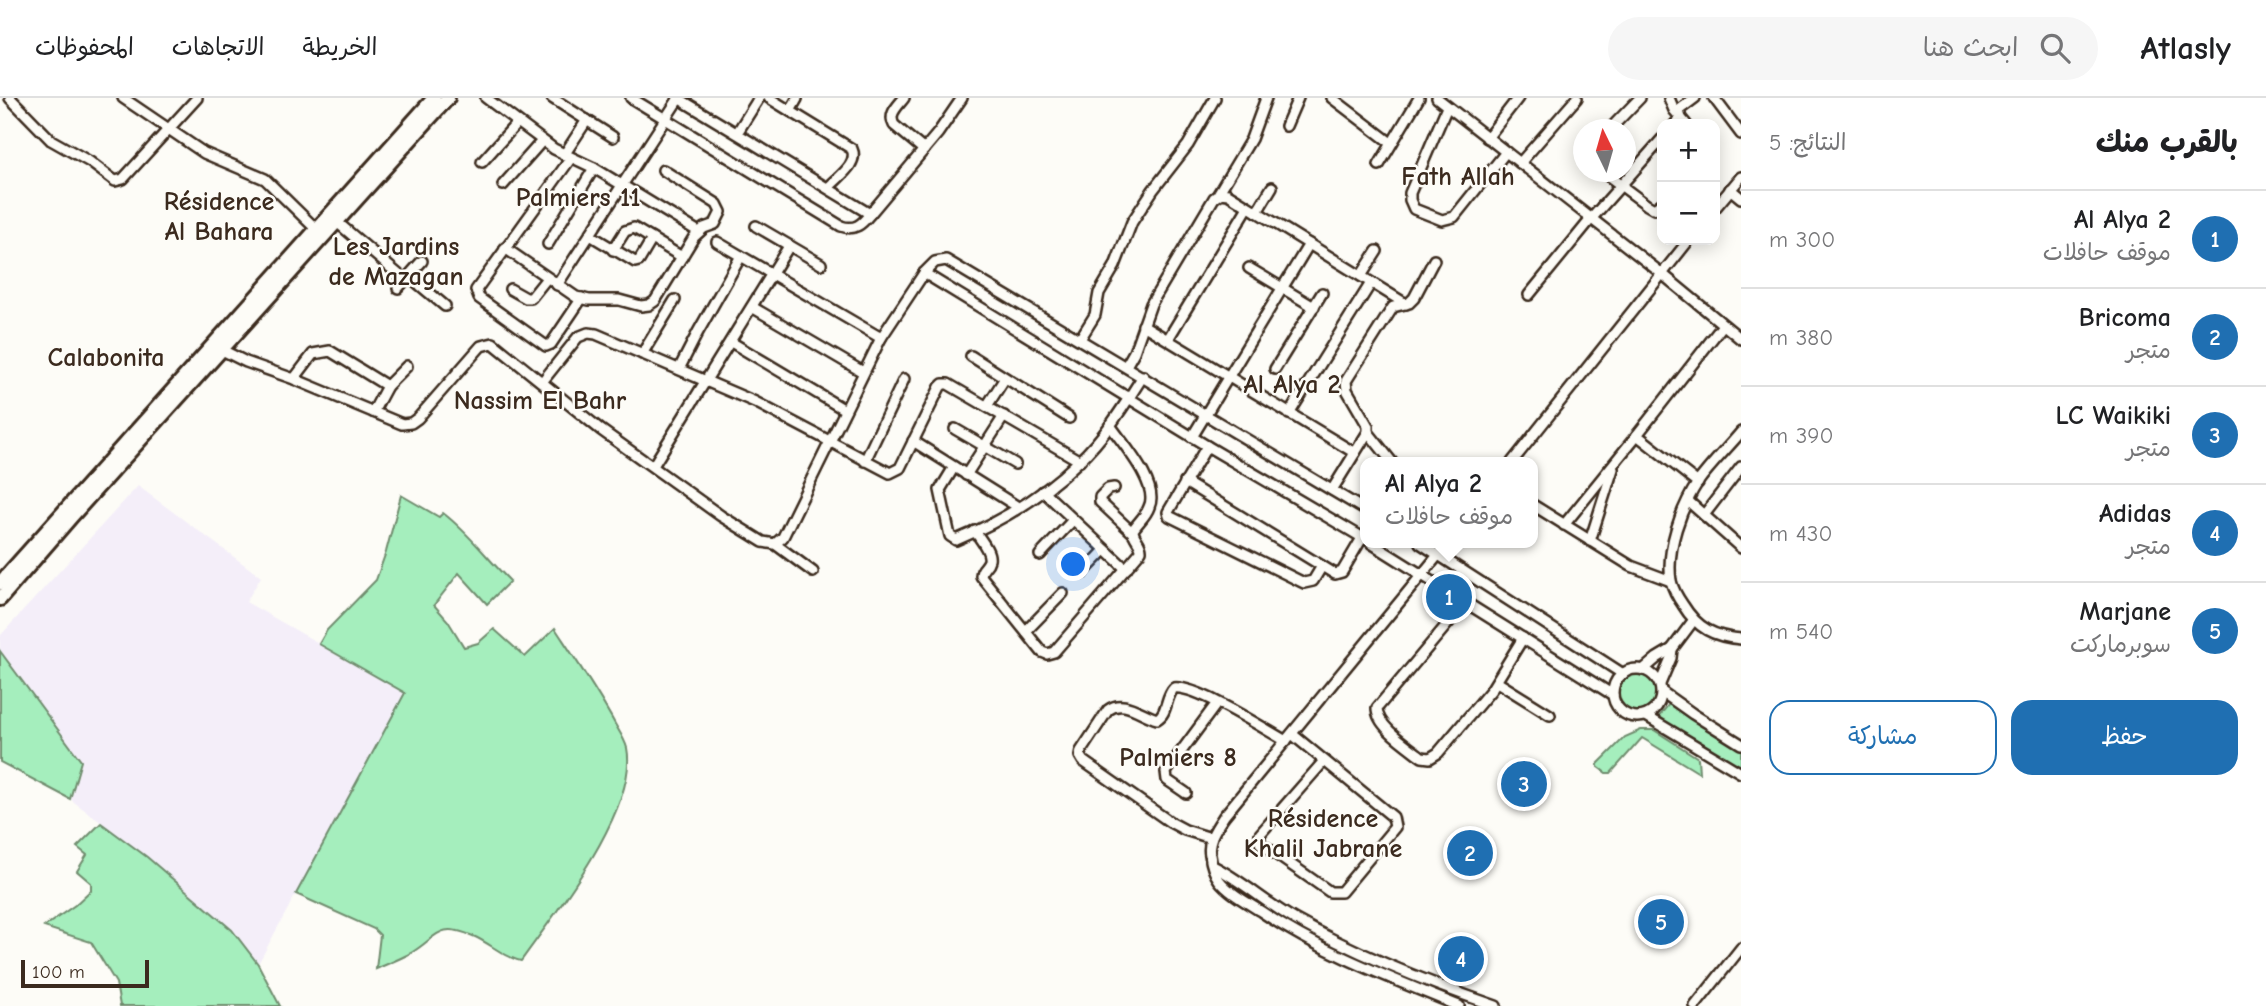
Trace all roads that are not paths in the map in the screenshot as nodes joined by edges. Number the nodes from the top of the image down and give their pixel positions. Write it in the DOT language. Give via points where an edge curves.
graph roads {
  1 [pos="9,98"];
  2 [pos="123,98"];
  3 [pos="197,98"];
  4 [pos="434,98"];
  5 [pos="448,98"];
  6 [pos="486,98"];
  7 [pos="552,98"];
  8 [pos="631,98"];
  9 [pos="679,98"];
  10 [pos="759,98"];
  11 [pos="769,98"];
  12 [pos="903,98"];
  13 [pos="962,98"];
  14 [pos="1215,98"];
  15 [pos="1266,98"];
  16 [pos="1298,98"];
  17 [pos="1419,98"];
  18 [pos="1437,98"];
  19 [pos="1518,98"];
  20 [pos="1577,98"];
  21 [pos="1640,98"];
  22 [pos="1669,98"];
  23 [pos="1695,98"];
  24 [pos="1714,98"];
  25 [pos="797,99"];
  26 [pos="1337,99"];
  27 [pos="0,106"];
  28 [pos="1447,107"];
  29 [pos="790,111"];
  30 [pos="1620,119"];
  31 [pos="1680,119"];
  32 [pos="1680,119"];
  33 [pos="666,120"];
  34 [pos="587,121"];
  35 [pos="517,123"];
  36 [pos="1286,126"];
  37 [pos="169,129"];
  38 [pos="737,133"];
  39 [pos="1741,134"];
  40 [pos="613,137"];
  41 [pos="1487,138"];
  42 [pos="542,141"];
  43 [pos="1391,143"];
  44 [pos="1657,145"];
  45 [pos="924,150"];
  46 [pos="1506,152"];
  47 [pos="568,156"];
  48 [pos="482,162"];
  49 [pos="1520,163"];
  50 [pos="1379,165"];
  51 [pos="594,168"];
  52 [pos="663,170"];
  53 [pos="1741,177"];
  54 [pos="1617,182"];
  55 [pos="503,185"];
  56 [pos="622,186"];
  57 [pos="1622,186"];
  58 [pos="1272,187"];
  59 [pos="828,188"];
  60 [pos="1730,189"];
  61 [pos="1218,194"];
  62 [pos="1741,198"];
  63 [pos="1720,202"];
  64 [pos="1248,206"];
  65 [pos="1657,207"];
  66 [pos="1257,212"];
  67 [pos="870,214"];
  68 [pos="1591,219"];
  69 [pos="338,223"];
  70 [pos="756,226"];
  71 [pos="316,229"];
  72 [pos="699,232"];
  73 [pos="590,235"];
  74 [pos="652,239"];
  75 [pos="717,242"];
  76 [pos="548,244"];
  77 [pos="1309,244"];
  78 [pos="1685,245"];
  79 [pos="789,246"];
  80 [pos="505,248"];
  81 [pos="613,250"];
  82 [pos="1377,251"];
  83 [pos="741,256"];
  84 [pos="682,257"];
  85 [pos="1434,260"];
  86 [pos="422,261"];
  87 [pos="821,264"];
  88 [pos="1249,268"];
  89 [pos="924,273"];
  90 [pos="1661,273"];
  91 [pos="772,274"];
  92 [pos="1361,276"];
  93 [pos="407,278"];
  94 [pos="547,278"];
  95 [pos="1371,283"];
  96 [pos="557,285"];
  97 [pos="398,288"];
  98 [pos="1282,288"];
  99 [pos="510,289"];
  100 [pos="1322,293"];
  101 [pos="1529,295"];
  102 [pos="582,298"];
  103 [pos="675,300"];
  104 [pos="1406,304"];
  105 [pos="445,306"];
  106 [pos="752,307"];
  107 [pos="1314,307"];
  108 [pos="1143,325"];
  109 [pos="1723,325"];
  110 [pos="881,338"];
  111 [pos="1080,339"];
  112 [pos="1168,339"];
  113 [pos="1741,339"];
  114 [pos="731,342"];
  115 [pos="222,350"];
  116 [pos="642,354"];
  117 [pos="971,356"];
  118 [pos="407,366"];
  119 [pos="1126,366"];
  120 [pos="679,369"];
  121 [pos="1275,369"];
  122 [pos="863,373"];
  123 [pos="1143,376"];
  124 [pos="1229,377"];
  125 [pos="1005,378"];
  126 [pos="294,379"];
  127 [pos="904,379"];
  128 [pos="542,382"];
  129 [pos="706,382"];
  130 [pos="387,386"];
  131 [pos="1129,398"];
  132 [pos="987,406"];
  133 [pos="845,410"];
  134 [pos="373,412"];
  135 [pos="1206,414"];
  136 [pos="1289,414"];
  137 [pos="1004,416"];
  138 [pos="1069,418"];
  139 [pos="1110,425"];
  140 [pos="954,429"];
  141 [pos="1368,432"];
  142 [pos="1741,432"];
  143 [pos="1637,435"];
  144 [pos="1192,437"];
  145 [pos="829,441"];
  146 [pos="913,441"];
  147 [pos="985,446"];
  148 [pos="1207,446"];
  149 [pos="1355,453"];
  150 [pos="1388,457"];
  151 [pos="1516,457"];
  152 [pos="864,461"];
  153 [pos="1080,461"];
  154 [pos="1615,462"];
  155 [pos="1015,464"];
  156 [pos="653,466"];
  157 [pos="954,467"];
  158 [pos="1741,467"];
  159 [pos="967,475"];
  160 [pos="1185,482"];
  161 [pos="1698,483"];
  162 [pos="1114,488"];
  163 [pos="1332,490"];
  164 [pos="1043,491"];
  165 [pos="1688,501"];
  166 [pos="1018,507"];
  167 [pos="1360,507"];
  168 [pos="1538,508"];
  169 [pos="1703,515"];
  170 [pos="1073,520"];
  171 [pos="1564,525"];
  172 [pos="975,531"];
  173 [pos="1133,533"];
  174 [pos="1360,536"];
  175 [pos="1590,541"];
  176 [pos="775,544"];
  177 [pos="1360,548"];
  178 [pos="1379,548"];
  179 [pos="1429,548"];
  180 [pos="1444,548"];
  181 [pos="1741,548"];
  182 [pos="1105,550"];
  183 [pos="1439,554"];
  184 [pos="1040,555"];
  185 [pos="1322,566"];
  186 [pos="1126,569"];
  187 [pos="813,572"];
  188 [pos="1082,574"];
  189 [pos="1423,574"];
  190 [pos="1671,581"];
  191 [pos="0,583"];
  192 [pos="1063,593"];
  193 [pos="0,599"];
  194 [pos="1464,601"];
  195 [pos="1693,621"];
  196 [pos="1026,631"];
  197 [pos="1523,638"];
  198 [pos="1741,639"];
  199 [pos="1672,649"];
  200 [pos="1643,670"];
  201 [pos="1623,674"];
  202 [pos="1497,682"];
  203 [pos="1661,688"];
  204 [pos="1613,695"];
  205 [pos="1217,703"];
  206 [pos="1550,715"];
  207 [pos="1646,716"];
  208 [pos="1289,737"];
  209 [pos="1741,744"];
  210 [pos="1324,761"];
  211 [pos="1741,774"];
  212 [pos="1186,793"];
  213 [pos="1211,838"];
  214 [pos="1213,866"];
  215 [pos="1741,947"];
  216 [pos="1459,1006"];
  217 [pos="1496,1006"];
  218 [pos="1695,1006"];
  1 -- 27 [label="street"];
  1 -- 37 [label="street" via="51,140 117,181"];
  2 -- 37 [label="street"];
  3 -- 37 [label="street"];
  4 -- 71 [label="main road"];
  5 -- 69 [label="main road"];
  6 -- 35 [label="street"];
  7 -- 34 [label="street"];
  8 -- 33 [label="street"];
  9 -- 33 [label="street"];
  9 -- 38 [label="street"];
  10 -- 38 [label="street"];
  11 -- 29 [label="street"];
  12 -- 45 [label="street" via="892,114 894,125"];
  13 -- 45 [label="street"];
  14 -- 111 [label="street" via="1188,145 1132,222 1101,290 1095,315"];
  15 -- 61 [label="street" via="1251,139"];
  16 -- 36 [label="street"];
  17 -- 43 [label="street"];
  18 -- 28 [label="street"];
  19 -- 41 [label="street"];
  20 -- 49 [label="street"];
  21 -- 30 [label="street"];
  22 -- 31 [label="street"];
  23 -- 32 [label="street" via="1679,110"];
  24 -- 39 [label="street"];
  25 -- 29 [label="street"];
  26 -- 43 [label="street"];
  28 -- 41 [label="street"];
  28 -- 46 [label="street" via="1410,193 1414,209 1443,220 1454,217"];
  29 -- 59 [label="street" via="854,151 853,161"];
  33 -- 56 [label="street"];
  33 -- 67 [label="street" via="841,226 856,227"];
  34 -- 40 [label="street"];
  34 -- 47 [label="street"];
  35 -- 42 [label="street"];
  35 -- 48 [label="street"];
  37 -- 71 [label="street" via="204,153 265,179"];
  38 -- 59 [label="street"];
  41 -- 46 [label="street"];
  42 -- 47 [label="street"];
  42 -- 55 [label="street"];
  43 -- 50 [label="street"];
  44 -- 57 [label="street"];
  45 -- 67 [label="street"];
  46 -- 49 [label="street"];
  47 -- 51 [label="street"];
  47 -- 80 [label="street"];
  49 -- 68 [label="street"];
  51 -- 56 [label="street"];
  51 -- 76 [label="street"];
  52 -- 72 [label="street" via="719,206 715,225"];
  53 -- 60 [label="street"];
  54 -- 57 [label="street"];
  56 -- 72 [label="street"];
  56 -- 73 [label="street"];
  57 -- 65 [label="street"];
  57 -- 68 [label="street"];
  58 -- 66 [label="street"];
  59 -- 67 [label="street"];
  60 -- 62 [label="street"];
  60 -- 63 [label="street"];
  61 -- 64 [label="street" via="1228,194"];
  61 -- 108 [label="street"];
  64 -- 66 [label="street"];
  64 -- 112 [label="street"];
  66 -- 77 [label="street"];
  68 -- 90 [label="street"];
  68 -- 101 [label="street"];
  69 -- 93 [label="street"];
  69 -- 115 [label="main road"];
  70 -- 79 [label="street"];
  71 -- 191 [label="main road"];
  72 -- 84 [label="street"];
  73 -- 81 [label="street"];
  73 -- 96 [label="street"];
  74 -- 81 [label="street" via="631,228"];
  74 -- 81 [label="street" via="638,262"];
  74 -- 84 [label="street"];
  75 -- 83 [label="street"];
  77 -- 92 [label="street"];
  77 -- 98 [label="street"];
  78 -- 90 [label="street"];
  79 -- 87 [label="street"];
  79 -- 91 [label="street"];
  80 -- 94 [label="street"];
  80 -- 102 [label="street" via="476,286 476,293 542,345 550,345"];
  82 -- 92 [label="street"];
  83 -- 91 [label="street"];
  83 -- 120 [label="street"];
  84 -- 102 [label="street" via="649,305"];
  85 -- 104 [label="street" via="1414,298"];
  86 -- 93 [label="street"];
  88 -- 98 [label="street"];
  89 -- 110 [label="street"];
  89 -- 111 [label="street" via="938,260 950,261"];
  89 -- 131 [label="street"];
  90 -- 109 [label="street"];
  90 -- 151 [label="street"];
  91 -- 106 [label="street"];
  91 -- 110 [label="street"];
  92 -- 95 [label="street"];
  93 -- 97 [label="street"];
  93 -- 105 [label="street"];
  94 -- 96 [label="street"];
  94 -- 99 [label="street" via="531,298"];
  95 -- 104 [label="street"];
  95 -- 136 [label="street"];
  96 -- 102 [label="street"];
  98 -- 107 [label="street"];
  98 -- 124 [label="street"];
  100 -- 107 [label="street"];
  103 -- 116 [label="street"];
  104 -- 141 [label="street" via="1393,307 1346,381 1346,390"];
  106 -- 114 [label="street"];
  106 -- 122 [label="street"];
  107 -- 121 [label="street"];
  108 -- 112 [label="street"];
  108 -- 119 [label="street"];
  109 -- 113 [label="street"];
  109 -- 143 [label="street"];
  110 -- 122 [label="street"];
  111 -- 119 [label="street"];
  112 -- 124 [label="street"];
  114 -- 129 [label="street"];
  114 -- 133 [label="street"];
  115 -- 126 [label="street"];
  115 -- 193 [label="main road"];
  116 -- 120 [label="street"];
  116 -- 128 [label="street" via="596,334 584,334"];
  117 -- 125 [label="street"];
  118 -- 130 [label="street"];
  119 -- 123 [label="street"];
  120 -- 129 [label="street"];
  122 -- 133 [label="street"];
  123 -- 131 [label="street"];
  123 -- 135 [label="street"];
  124 -- 135 [label="street"];
  124 -- 136 [label="street"];
  125 -- 132 [label="street"];
  125 -- 138 [label="street"];
  126 -- 130 [label="street" via="309,357 330,351"];
  126 -- 134 [label="street"];
  127 -- 152 [label="street"];
  128 -- 134 [label="street" via="497,345 486,343 415,421 397,423"];
  128 -- 156 [label="street"];
  129 -- 145 [label="street"];
  129 -- 156 [label="street"];
  130 -- 134 [label="street"];
  131 -- 139 [label="street"];
  131 -- 144 [label="street"];
  132 -- 137 [label="street"];
  132 -- 146 [label="street" via="943,384"];
  133 -- 145 [label="street"];
  135 -- 144 [label="street"];
  135 -- 163 [label="street"];
  136 -- 149 [label="street"];
  137 -- 147 [label="street"];
  137 -- 153 [label="street"];
  139 -- 153 [label="street"];
  139 -- 173 [label="street" via="1152,494"];
  140 -- 147 [label="street"];
  141 -- 149 [label="street"];
  141 -- 150 [label="street"];
  142 -- 161 [label="street"];
  143 -- 154 [label="street"];
  143 -- 161 [label="street"];
  144 -- 148 [label="street"];
  145 -- 152 [label="street"];
  145 -- 176 [label="street" via="783,537"];
  146 -- 152 [label="street" via="894,473"];
  146 -- 157 [label="street"];
  147 -- 155 [label="street"];
  147 -- 159 [label="street"];
  148 -- 160 [label="street"];
  148 -- 174 [label="street"];
  149 -- 163 [label="street"];
  153 -- 164 [label="street"];
  154 -- 171 [label="street"];
  154 -- 175 [label="street"];
  156 -- 176 [label="street" via="752,536"];
  157 -- 159 [label="street"];
  157 -- 172 [label="street" via="940,490 950,536 956,540"];
  158 -- 169 [label="street"];
  159 -- 166 [label="street"];
  160 -- 185 [label="street"];
  160 -- 185 [label="street" via="1169,516 1304,583 1312,581"];
  161 -- 165 [label="street"];
  162 -- 173 [label="street" via="1100,497 1100,502"];
  163 -- 167 [label="street"];
  164 -- 166 [label="street"];
  164 -- 170 [label="street"];
  165 -- 169 [label="street"];
  165 -- 190 [label="street" via="1676,532"];
  166 -- 172 [label="street"];
  168 -- 171 [label="street"];
  169 -- 181 [label="street"];
  170 -- 182 [label="street"];
  170 -- 184 [label="street"];
  171 -- 175 [label="street"];
  172 -- 196 [label="street" via="989,556 981,576"];
  173 -- 186 [label="street" via="1142,549"];
  175 -- 190 [label="street" via="1631,566"];
  176 -- 187 [label="street"];
  177 -- 185 [label="street" via="1340,573"];
  178 -- 189 [label="street"];
  179 -- 183 [label="street"];
  180 -- 183 [label="street"];
  182 -- 186 [label="street"];
  182 -- 188 [label="street"];
  183 -- 189 [label="street"];
  183 -- 201 [label="street"];
  186 -- 196 [label="street" via="1054,652 1042,652"];
  189 -- 194 [label="street"];
  189 -- 208 [label="street"];
  190 -- 195 [label="street"];
  192 -- 196 [label="street"];
  194 -- 197 [label="street"];
  194 -- 202 [label="street" via="1378,704 1378,718 1422,757 1430,758"];
  195 -- 198 [label="street" via="1717,635"];
  195 -- 199 [label="street"];
  197 -- 202 [label="street"];
  197 -- 204 [label="street"];
  199 -- 200 [label="street"];
  199 -- 203 [label="street"];
  200 -- 201 [label="street"];
  200 -- 203 [label="street" via="1656,678"];
  201 -- 204 [label="street"];
  202 -- 206 [label="street"];
  203 -- 207 [label="street" via="1660,702"];
  203 -- 209 [label="street"];
  204 -- 207 [label="street" via="1623,712 1631,717"];
  205 -- 208 [label="street"];
  205 -- 212 [label="street" via="1166,772 1169,782"];
  205 -- 213 [label="street" via="1178,687 1169,692 1163,715 1157,719 1121,704 1114,706 1080,757 1170,822"];
  207 -- 211 [label="street"];
  208 -- 210 [label="street"];
  208 -- 213 [label="street"];
  210 -- 210 [label="street" via="1395,822 1341,892 1330,892 1260,843 1260,834"];
  213 -- 214 [label="street"];
  214 -- 216 [label="street" via="1223,884 1291,931 1364,968"];
  214 -- 217 [label="street" via="1340,944"];
  215 -- 218 [label="street"];
}
